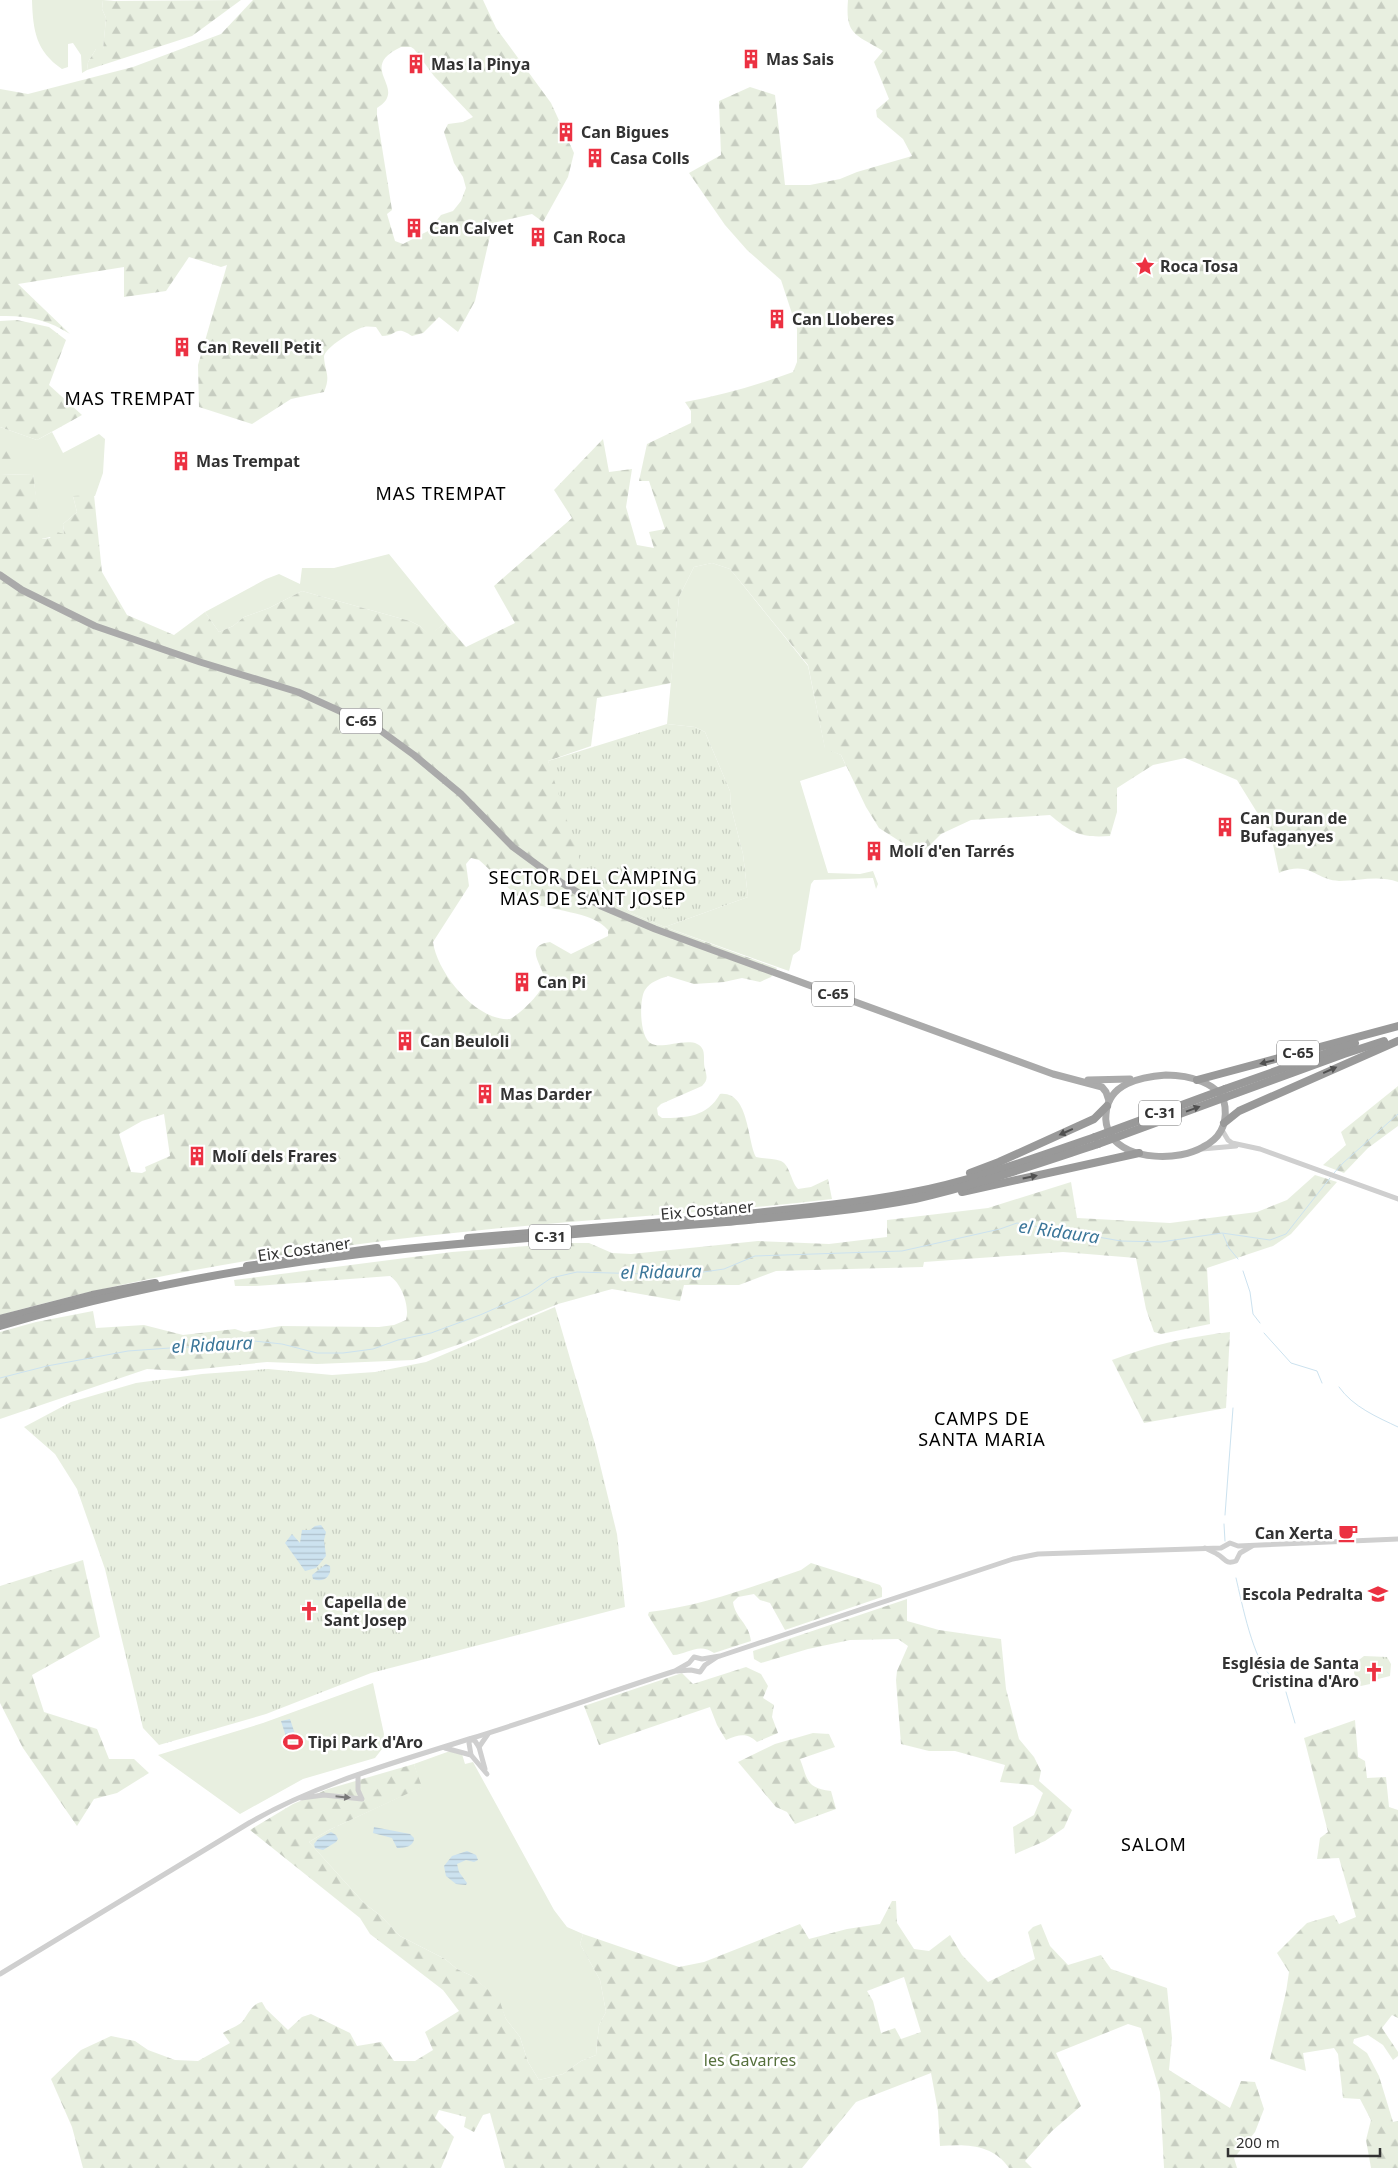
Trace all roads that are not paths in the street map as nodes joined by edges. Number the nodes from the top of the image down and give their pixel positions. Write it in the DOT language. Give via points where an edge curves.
graph roads {
  1 [pos="0,575"];
  2 [pos="1398,1028"];
  3 [pos="1398,1039"];
  4 [pos="1069,1078"];
  5 [pos="1136,1079"];
  6 [pos="1197,1080"];
  7 [pos="1108,1104"];
  8 [pos="1223,1126"];
  9 [pos="1096,1140"];
  10 [pos="1246,1146"];
  11 [pos="1199,1150"];
  12 [pos="1139,1153"];
  13 [pos="929,1192"];
  14 [pos="1398,1198"];
  15 [pos="0,1318"];
  16 [pos="0,1326"];
  17 [pos="1398,1539"];
  18 [pos="1238,1546"];
  19 [pos="1253,1546"];
  20 [pos="1202,1547"];
  21 [pos="1221,1548"];
  22 [pos="1240,1553"];
  23 [pos="1220,1555"];
  24 [pos="720,1656"];
  25 [pos="702,1658"];
  26 [pos="689,1663"];
  27 [pos="705,1665"];
  28 [pos="691,1670"];
  29 [pos="675,1671"];
  30 [pos="490,1732"];
  31 [pos="470,1739"];
  32 [pos="479,1747"];
  33 [pos="442,1748"];
  34 [pos="471,1754"];
  35 [pos="358,1775"];
  36 [pos="290,1800"];
  37 [pos="0,1974"];
  1 -- 4 [label="main road, C-65" via="22,590 96,626 298,692 377,728 461,794 514,847 562,883 606,909"];
  2 -- 6 [label="highway, C-65, one-way"];
  2 -- 9 [label="highway, Eix Costaner / C-31, bridge" via="1225,1089"];
  8 -- 3 [label="highway, C-65, one-way" via="1239,1111"];
  9 -- 3 [label="highway, Eix Costaner / C-31, one-way, bridge" via="1344,1054"];
  4 -- 5 [label="main road, C-65"];
  4 -- 7 [label="main road, C-65" via="1102,1087"];
  5 -- 6 [label="main road, C-65" via="1180,1075"];
  5 -- 7 [label="main road, C-65" via="1123,1085"];
  6 -- 8 [label="main road, C-65" via="1216,1091 1225,1105"];
  7 -- 12 [label="main road, C-65" via="1107,1126 1112,1136"];
  7 -- 13 [label="highway, one-way" via="1094,1119"];
  8 -- 10 [label="street" via="1228,1140"];
  8 -- 11 [label="main road, C-65" via="1216,1138"];
  9 -- 13 [label="highway, Eix Costaner / C-31" via="996,1178"];
  10 -- 11 [label="street"];
  10 -- 14 [label="street"];
  11 -- 12 [label="main road, C-65" via="1170,1156"];
  13 -- 12 [label="highway, one-way" via="952,1194"];
  13 -- 15 [label="highway, Eix Costaner / C-31" via="713,1218 458,1239 314,1256 92,1295"];
  13 -- 16 [label="highway, Eix Costaner / C-31" via="801,1215 458,1244 304,1263 152,1289"];
  17 -- 19 [label="street"];
  18 -- 19 [label="street"];
  18 -- 21 [label="street" via="1230,1543"];
  18 -- 22 [label="street"];
  19 -- 22 [label="street"];
  20 -- 21 [label="street"];
  20 -- 23 [label="street"];
  20 -- 24 [label="street" via="1038,1554 1013,1559"];
  21 -- 23 [label="street"];
  22 -- 23 [label="street" via="1237,1560 1230,1562"];
  24 -- 25 [label="street"];
  24 -- 27 [label="street"];
  25 -- 26 [label="street" via="694,1656"];
  25 -- 27 [label="street"];
  26 -- 28 [label="street"];
  26 -- 29 [label="street"];
  27 -- 28 [label="street" via="698,1672"];
  28 -- 29 [label="street"];
  29 -- 30 [label="street"];
  30 -- 31 [label="street"];
  30 -- 32 [label="street"];
  31 -- 32 [label="street" via="475,1740"];
  31 -- 33 [label="street"];
  31 -- 34 [label="street"];
  32 -- 34 [label="street" via="487,1774"];
  33 -- 34 [label="street"];
  33 -- 35 [label="street"];
  35 -- 36 [label="street"];
  36 -- 35 [label="street, one-way" via="324,1795 362,1799"];
  36 -- 37 [label="street"];
}
